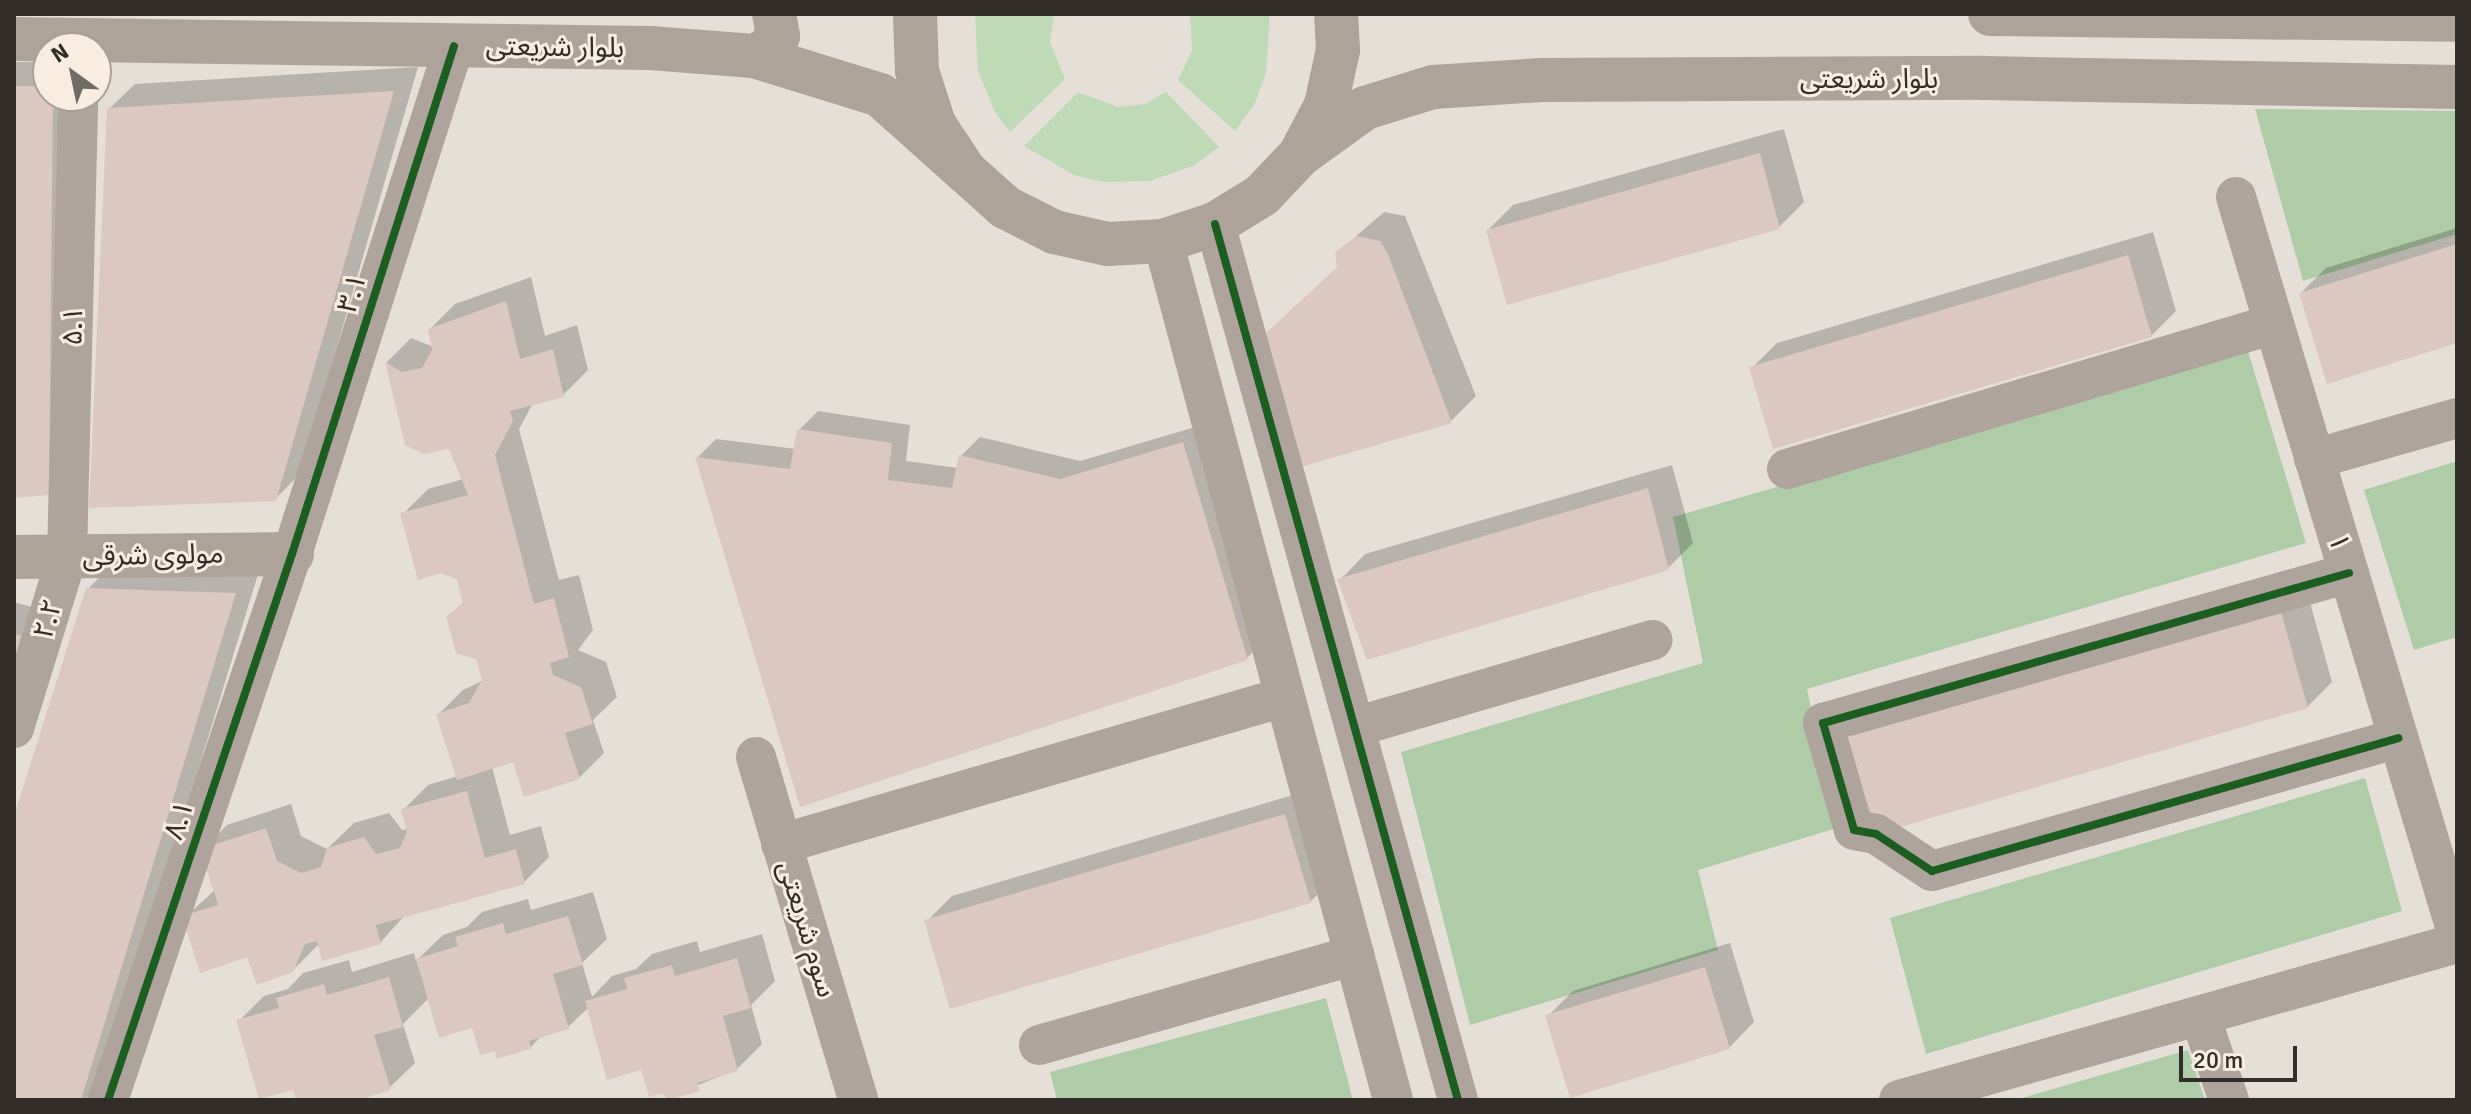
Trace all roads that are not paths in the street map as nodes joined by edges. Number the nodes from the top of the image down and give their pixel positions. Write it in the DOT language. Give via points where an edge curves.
graph roads {
  1 [pos="774,14"];
  2 [pos="915,14"];
  3 [pos="1336,14"];
  4 [pos="1990,14"];
  5 [pos="2457,20"];
  6 [pos="112,44"];
  7 [pos="454,46"];
  8 [pos="754,56"];
  9 [pos="2457,87"];
  10 [pos="78,112"];
  11 [pos="1300,155"];
  12 [pos="965,171"];
  13 [pos="2236,197"];
  14 [pos="1215,224"];
  15 [pos="1163,241"];
  16 [pos="2274,324"];
  17 [pos="2457,418"];
  18 [pos="2314,459"];
  19 [pos="1787,469"];
  20 [pos="292,554"];
  21 [pos="14,557"];
  22 [pos="67,557"];
  23 [pos="2349,573"];
  24 [pos="1653,640"];
  25 [pos="1284,697"];
  26 [pos="1355,727"];
  27 [pos="14,728"];
  28 [pos="2398,738"];
  29 [pos="756,757"];
  30 [pos="781,844"];
  31 [pos="2457,933"];
  32 [pos="2457,943"];
  33 [pos="1354,955"];
  34 [pos="2200,1016"];
  35 [pos="1039,1045"];
  36 [pos="108,1100"];
  37 [pos="858,1100"];
  38 [pos="1393,1100"];
  39 [pos="1458,1100"];
  40 [pos="1899,1100"];
  41 [pos="2229,1100"];
  1 -- 8 [label="main road" via="778,36"];
  2 -- 12 [label="main road" via="921,84 934,124"];
  3 -- 11 [label="main road" via="1338,50 1326,105"];
  4 -- 5 [label="main road"];
  6 -- 7 [label="main road, بلوار شریعتی"];
  7 -- 8 [label="main road, بلوار شریعتی" via="650,48"];
  7 -- 20 [label="street, ۳.۱"];
  8 -- 12 [label="main road, بلوار شریعتی" via="880,95"];
  9 -- 11 [label="main road, بلوار شریعتی" via="1984,78 1542,80 1433,87 1365,108"];
  10 -- 22 [label="street, ۵.۱"];
  11 -- 14 [label="main road" via="1262,195"];
  12 -- 15 [label="main road" via="1005,207 1054,232 1108,244"];
  13 -- 16 [label="street, ۱"];
  14 -- 15 [label="main road"];
  14 -- 26 [label="street"];
  15 -- 25 [label="street"];
  16 -- 18 [label="street, ۱"];
  16 -- 19 [label="street"];
  17 -- 18 [label="street"];
  18 -- 23 [label="street, ۱"];
  20 -- 22 [label="main road, مولوی شرقی"];
  20 -- 36 [label="street, ۸.۱"];
  21 -- 22 [label="main road, مولوی شرقی"];
  22 -- 27 [label="street, ۲.۲"];
  23 -- 28 [label="street, ۱"];
  23 -- 28 [label="street" via="1823,723 1854,830 1876,834 1932,871"];
  24 -- 26 [label="street"];
  25 -- 30 [label="street"];
  25 -- 33 [label="street"];
  26 -- 39 [label="street"];
  28 -- 31 [label="street, ۱"];
  29 -- 30 [label="street, سوم شریعتی"];
  30 -- 37 [label="street, سوم شریعتی"];
  32 -- 34 [label="street"];
  33 -- 35 [label="street"];
  33 -- 38 [label="street"];
  34 -- 40 [label="street"];
  34 -- 41 [label="street"];
}
